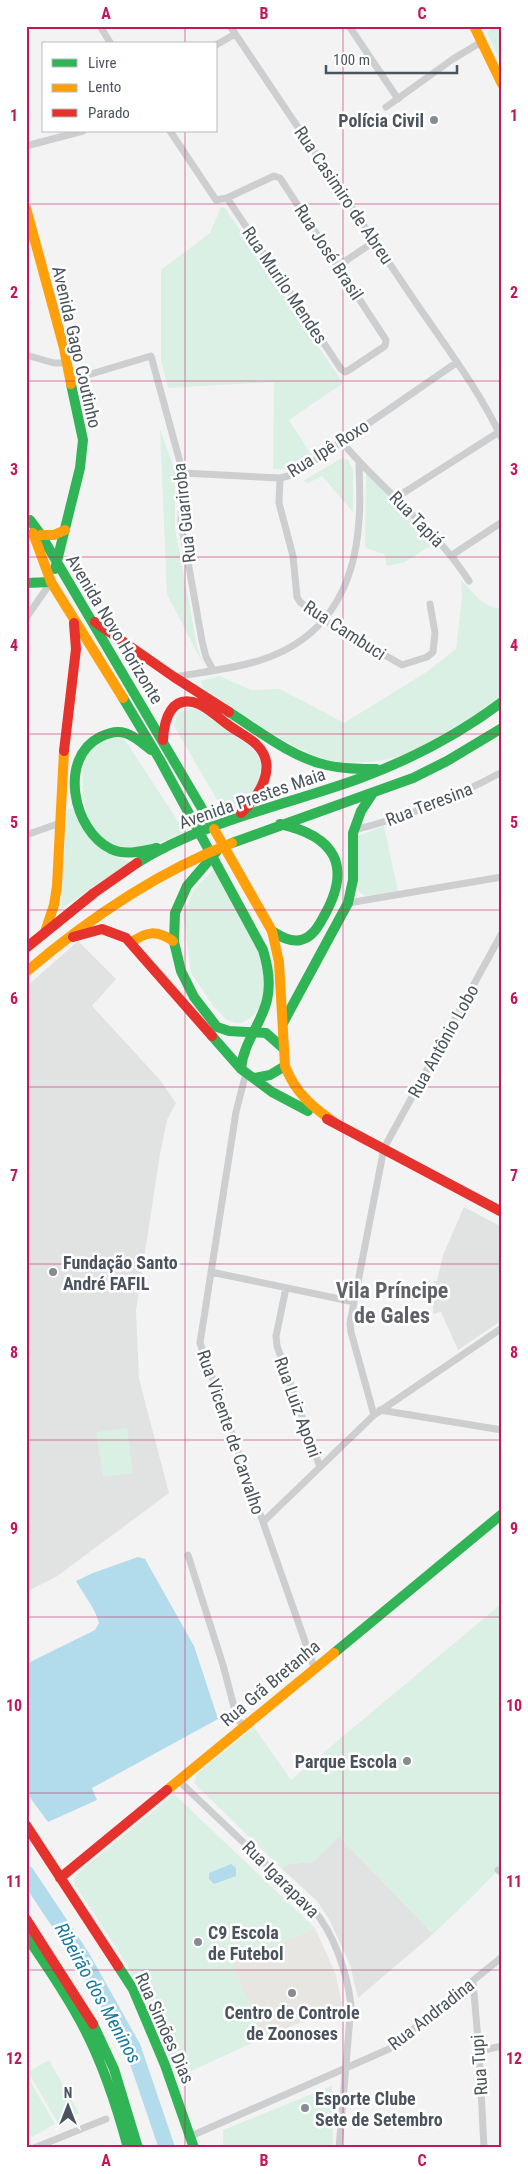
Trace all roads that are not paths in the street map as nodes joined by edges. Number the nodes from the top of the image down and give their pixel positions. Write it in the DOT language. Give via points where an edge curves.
graph roads {
  1 [pos="100,26"];
  2 [pos="230,26"];
  3 [pos="349,26"];
  4 [pos="478,27"];
  5 [pos="235,34"];
  6 [pos="110,42"];
  7 [pos="483,42"];
  8 [pos="218,45"];
  9 [pos="502,83"];
  10 [pos="398,99"];
  11 [pos="386,107"];
  12 [pos="79,132"];
  13 [pos="171,132"];
  14 [pos="26,146"];
  15 [pos="226,198"];
  16 [pos="26,208"];
  17 [pos="374,241"];
  18 [pos="338,266"];
  19 [pos="26,355"];
  20 [pos="67,363"];
  21 [pos="456,364"];
  22 [pos="345,372"];
  23 [pos="71,380"];
  24 [pos="500,436"];
  25 [pos="342,442"];
  26 [pos="359,462"];
  27 [pos="183,472"];
  28 [pos="280,478"];
  29 [pos="397,497"];
  30 [pos="28,516"];
  31 [pos="502,522"];
  32 [pos="65,530"];
  33 [pos="41,535"];
  34 [pos="452,554"];
  35 [pos="56,564"];
  36 [pos="469,581"];
  37 [pos="52,582"];
  38 [pos="26,583"];
  39 [pos="430,604"];
  40 [pos="26,618"];
  41 [pos="73,618"];
  42 [pos="324,620"];
  43 [pos="92,621"];
  44 [pos="213,670"];
  45 [pos="174,677"];
  46 [pos="502,702"];
  47 [pos="502,728"];
  48 [pos="163,740"];
  49 [pos="158,756"];
  50 [pos="383,770"];
  51 [pos="502,772"];
  52 [pos="373,793"];
  53 [pos="236,817"];
  54 [pos="60,823"];
  55 [pos="278,824"];
  56 [pos="354,830"];
  57 [pos="26,835"];
  58 [pos="166,846"];
  59 [pos="221,846"];
  60 [pos="502,877"];
  61 [pos="348,903"];
  62 [pos="272,931"];
  63 [pos="45,932"];
  64 [pos="502,933"];
  65 [pos="63,940"];
  66 [pos="173,941"];
  67 [pos="131,943"];
  68 [pos="26,948"];
  69 [pos="26,972"];
  70 [pos="282,1025"];
  71 [pos="252,1031"];
  72 [pos="283,1048"];
  73 [pos="285,1066"];
  74 [pos="247,1074"];
  75 [pos="334,1122"];
  76 [pos="384,1148"];
  77 [pos="500,1210"];
  78 [pos="211,1272"];
  79 [pos="286,1288"];
  80 [pos="354,1302"];
  81 [pos="502,1328"];
  82 [pos="380,1410"];
  83 [pos="374,1415"];
  84 [pos="502,1430"];
  85 [pos="320,1467"];
  86 [pos="502,1514"];
  87 [pos="262,1522"];
  88 [pos="188,1555"];
  89 [pos="314,1667"];
  90 [pos="243,1726"];
  91 [pos="179,1781"];
  92 [pos="26,1825"];
  93 [pos="60,1878"];
  94 [pos="26,1919"];
  95 [pos="26,1936"];
  96 [pos="502,1957"];
  97 [pos="473,1982"];
  98 [pos="502,2046"];
  99 [pos="479,2051"];
  100 [pos="346,2068"];
  101 [pos="106,2119"];
  102 [pos="191,2136"];
  103 [pos="34,2148"];
  104 [pos="128,2148"];
  105 [pos="138,2148"];
  106 [pos="194,2148"];
  107 [pos="339,2148"];
  108 [pos="484,2148"];
  1 -- 6 [label="street"];
  2 -- 5 [label="street, Rua Casimiro de Abreu"];
  3 -- 10 [label="street"];
  4 -- 7 [label="main road"];
  5 -- 8 [label="street"];
  5 -- 17 [label="street, Rua Casimiro de Abreu"];
  7 -- 9 [label="main road"];
  7 -- 10 [label="street" via="452,59"];
  10 -- 11 [label="street"];
  12 -- 14 [label="street"];
  13 -- 15 [label="street, Rua José Brasil" via="214,199"];
  15 -- 18 [label="street, Rua José Brasil" via="278,176"];
  15 -- 22 [label="street, Rua Murilo Mendes"];
  16 -- 20 [label="main road, Avenida Gago Coutinho"];
  17 -- 18 [label="street"];
  17 -- 21 [label="street, Rua Casimiro de Abreu"];
  18 -- 22 [label="street, Rua José Brasil" via="387,343"];
  19 -- 20 [label="street" via="54,364"];
  20 -- 23 [label="main road, Avenida Gago Coutinho"];
  21 -- 24 [label="street, Rua Casimiro de Abreu"];
  21 -- 25 [label="street, Rua Ipê Roxo"];
  23 -- 27 [label="street, Rua Guariroba" via="150,356"];
  23 -- 32 [label="main road, Avenida Gago Coutinho" via="82,448"];
  24 -- 29 [label="street"];
  25 -- 26 [label="street, Rua Tapiá"];
  25 -- 28 [label="street, Rua Ipê Roxo" via="301,470"];
  26 -- 29 [label="street, Rua Tapiá"];
  26 -- 42 [label="street" via="360,519 354,557 347,582"];
  27 -- 28 [label="street, Rua Ipê Roxo"];
  27 -- 44 [label="street, Rua Guariroba" via="182,522 202,640"];
  28 -- 42 [label="street, Rua Cambuci" via="280,503 297,598"];
  29 -- 34 [label="street, Rua Tapiá"];
  30 -- 33 [label="main road, Avenida Novo Horizonte"];
  30 -- 37 [label="main road, Avenida Novo Horizonte"];
  31 -- 34 [label="street"];
  32 -- 33 [label="main road" via="54,535"];
  32 -- 35 [label="main road, Avenida Gago Coutinho"];
  33 -- 35 [label="main road, Avenida Novo Horizonte"];
  34 -- 36 [label="street, Rua Tapiá"];
  35 -- 37 [label="main road, Avenida Gago Coutinho"];
  35 -- 43 [label="main road, Avenida Novo Horizonte"];
  37 -- 38 [label="main road"];
  37 -- 40 [label="street"];
  37 -- 41 [label="main road, Avenida Novo Horizonte"];
  39 -- 42 [label="street, Rua Cambuci" via="436,633 433,652 406,665 400,665"];
  41 -- 49 [label="main road, Avenida Novo Horizonte"];
  41 -- 54 [label="main road" via="76,649 65,728"];
  42 -- 44 [label="street" via="304,639 276,654 247,664"];
  43 -- 45 [label="main road"];
  43 -- 48 [label="main road, Avenida Novo Horizonte"];
  44 -- 45 [label="street"];
  45 -- 50 [label="main road" via="313,762"];
  46 -- 50 [label="main road, Avenida Prestes Maia" via="436,745"];
  47 -- 52 [label="main road, Avenida Prestes Maia" via="448,761"];
  48 -- 53 [label="main road" via="169,711 188,702 202,706 258,746 266,763 266,779 259,795"];
  48 -- 62 [label="main road, Avenida Novo Horizonte"];
  49 -- 58 [label="main road" via="127,734 112,732 99,736 89,741 80,755 76,768 76,794 81,814 91,832 111,849 128,852"];
  49 -- 71 [label="main road, Avenida Novo Horizonte" via="254,928 268,966 269,989 265,1007"];
  50 -- 53 [label="main road, Avenida Prestes Maia"];
  51 -- 56 [label="street, Rua Teresina" via="440,803"];
  52 -- 55 [label="main road, Avenida Prestes Maia"];
  52 -- 56 [label="main road"];
  53 -- 58 [label="main road, Avenida Prestes Maia"];
  54 -- 57 [label="street"];
  54 -- 63 [label="main road" via="57,886"];
  55 -- 59 [label="main road, Avenida Prestes Maia"];
  55 -- 62 [label="main road" via="312,833 323,841 334,859 338,880 332,901 310,936 290,940"];
  56 -- 61 [label="main road" via="353,880"];
  58 -- 63 [label="main road, Avenida Prestes Maia" via="96,890"];
  59 -- 65 [label="main road, Avenida Prestes Maia" via="128,893"];
  59 -- 66 [label="main road" via="181,896 175,914"];
  60 -- 61 [label="street"];
  61 -- 70 [label="main road"];
  62 -- 70 [label="main road, Avenida Novo Horizonte" via="279,962"];
  63 -- 68 [label="main road, Avenida Prestes Maia"];
  64 -- 76 [label="street, Rua Antônio Lobo"];
  65 -- 67 [label="main road" via="102,929"];
  65 -- 69 [label="main road, Avenida Prestes Maia"];
  66 -- 67 [label="main road" via="152,931"];
  66 -- 71 [label="main road" via="185,983 212,1022 224,1030"];
  67 -- 74 [label="main road"];
  70 -- 72 [label="main road, Avenida Novo Horizonte"];
  71 -- 72 [label="main road" via="271,1036"];
  71 -- 74 [label="main road" via="243,1050"];
  72 -- 73 [label="main road"];
  73 -- 74 [label="main road" via="270,1075"];
  73 -- 75 [label="main road" via="300,1097"];
  74 -- 75 [label="main road" via="283,1099"];
  74 -- 78 [label="street, Rua Vicente de Carvalho" via="236,1112"];
  75 -- 76 [label="main road"];
  76 -- 77 [label="main road"];
  76 -- 80 [label="street, Rua Antônio Lobo"];
  78 -- 79 [label="street"];
  78 -- 87 [label="street, Rua Vicente de Carvalho" via="200,1348"];
  79 -- 80 [label="street"];
  79 -- 85 [label="street, Rua Luiz Aponi" via="276,1346"];
  80 -- 83 [label="street, Rua Antônio Lobo" via="351,1332"];
  81 -- 82 [label="street"];
  82 -- 83 [label="street"];
  82 -- 84 [label="street"];
  83 -- 85 [label="street"];
  85 -- 87 [label="street"];
  86 -- 89 [label="main road, Rua Grã Bretanha"];
  87 -- 89 [label="street, Rua Vicente de Carvalho"];
  88 -- 90 [label="street" via="237,1718"];
  89 -- 90 [label="main road, Rua Grã Bretanha"];
  90 -- 91 [label="main road, Rua Grã Bretanha"];
  91 -- 93 [label="main road, Rua Grã Bretanha"];
  91 -- 100 [label="street, Rua Igarapava" via="320,1917 349,1989 351,2012"];
  92 -- 93 [label="main road, Rua Simões Dias"];
  93 -- 102 [label="main road, Rua Simões Dias" via="132,1989 165,2064"];
  94 -- 105 [label="main road" via="96,2031 114,2069"];
  95 -- 104 [label="main road" via="90,2039 104,2071"];
  96 -- 97 [label="street, Rua Andradina"];
  97 -- 99 [label="street, Rua Tupi"];
  97 -- 100 [label="street, Rua Andradina" via="398,2042"];
  98 -- 99 [label="street"];
  99 -- 108 [label="street, Rua Tupi"];
  100 -- 102 [label="street, Rua Andradina"];
  100 -- 107 [label="street, Rua Igarapava"];
  101 -- 103 [label="street"];
  102 -- 106 [label="main road, Rua Simões Dias"];
}
